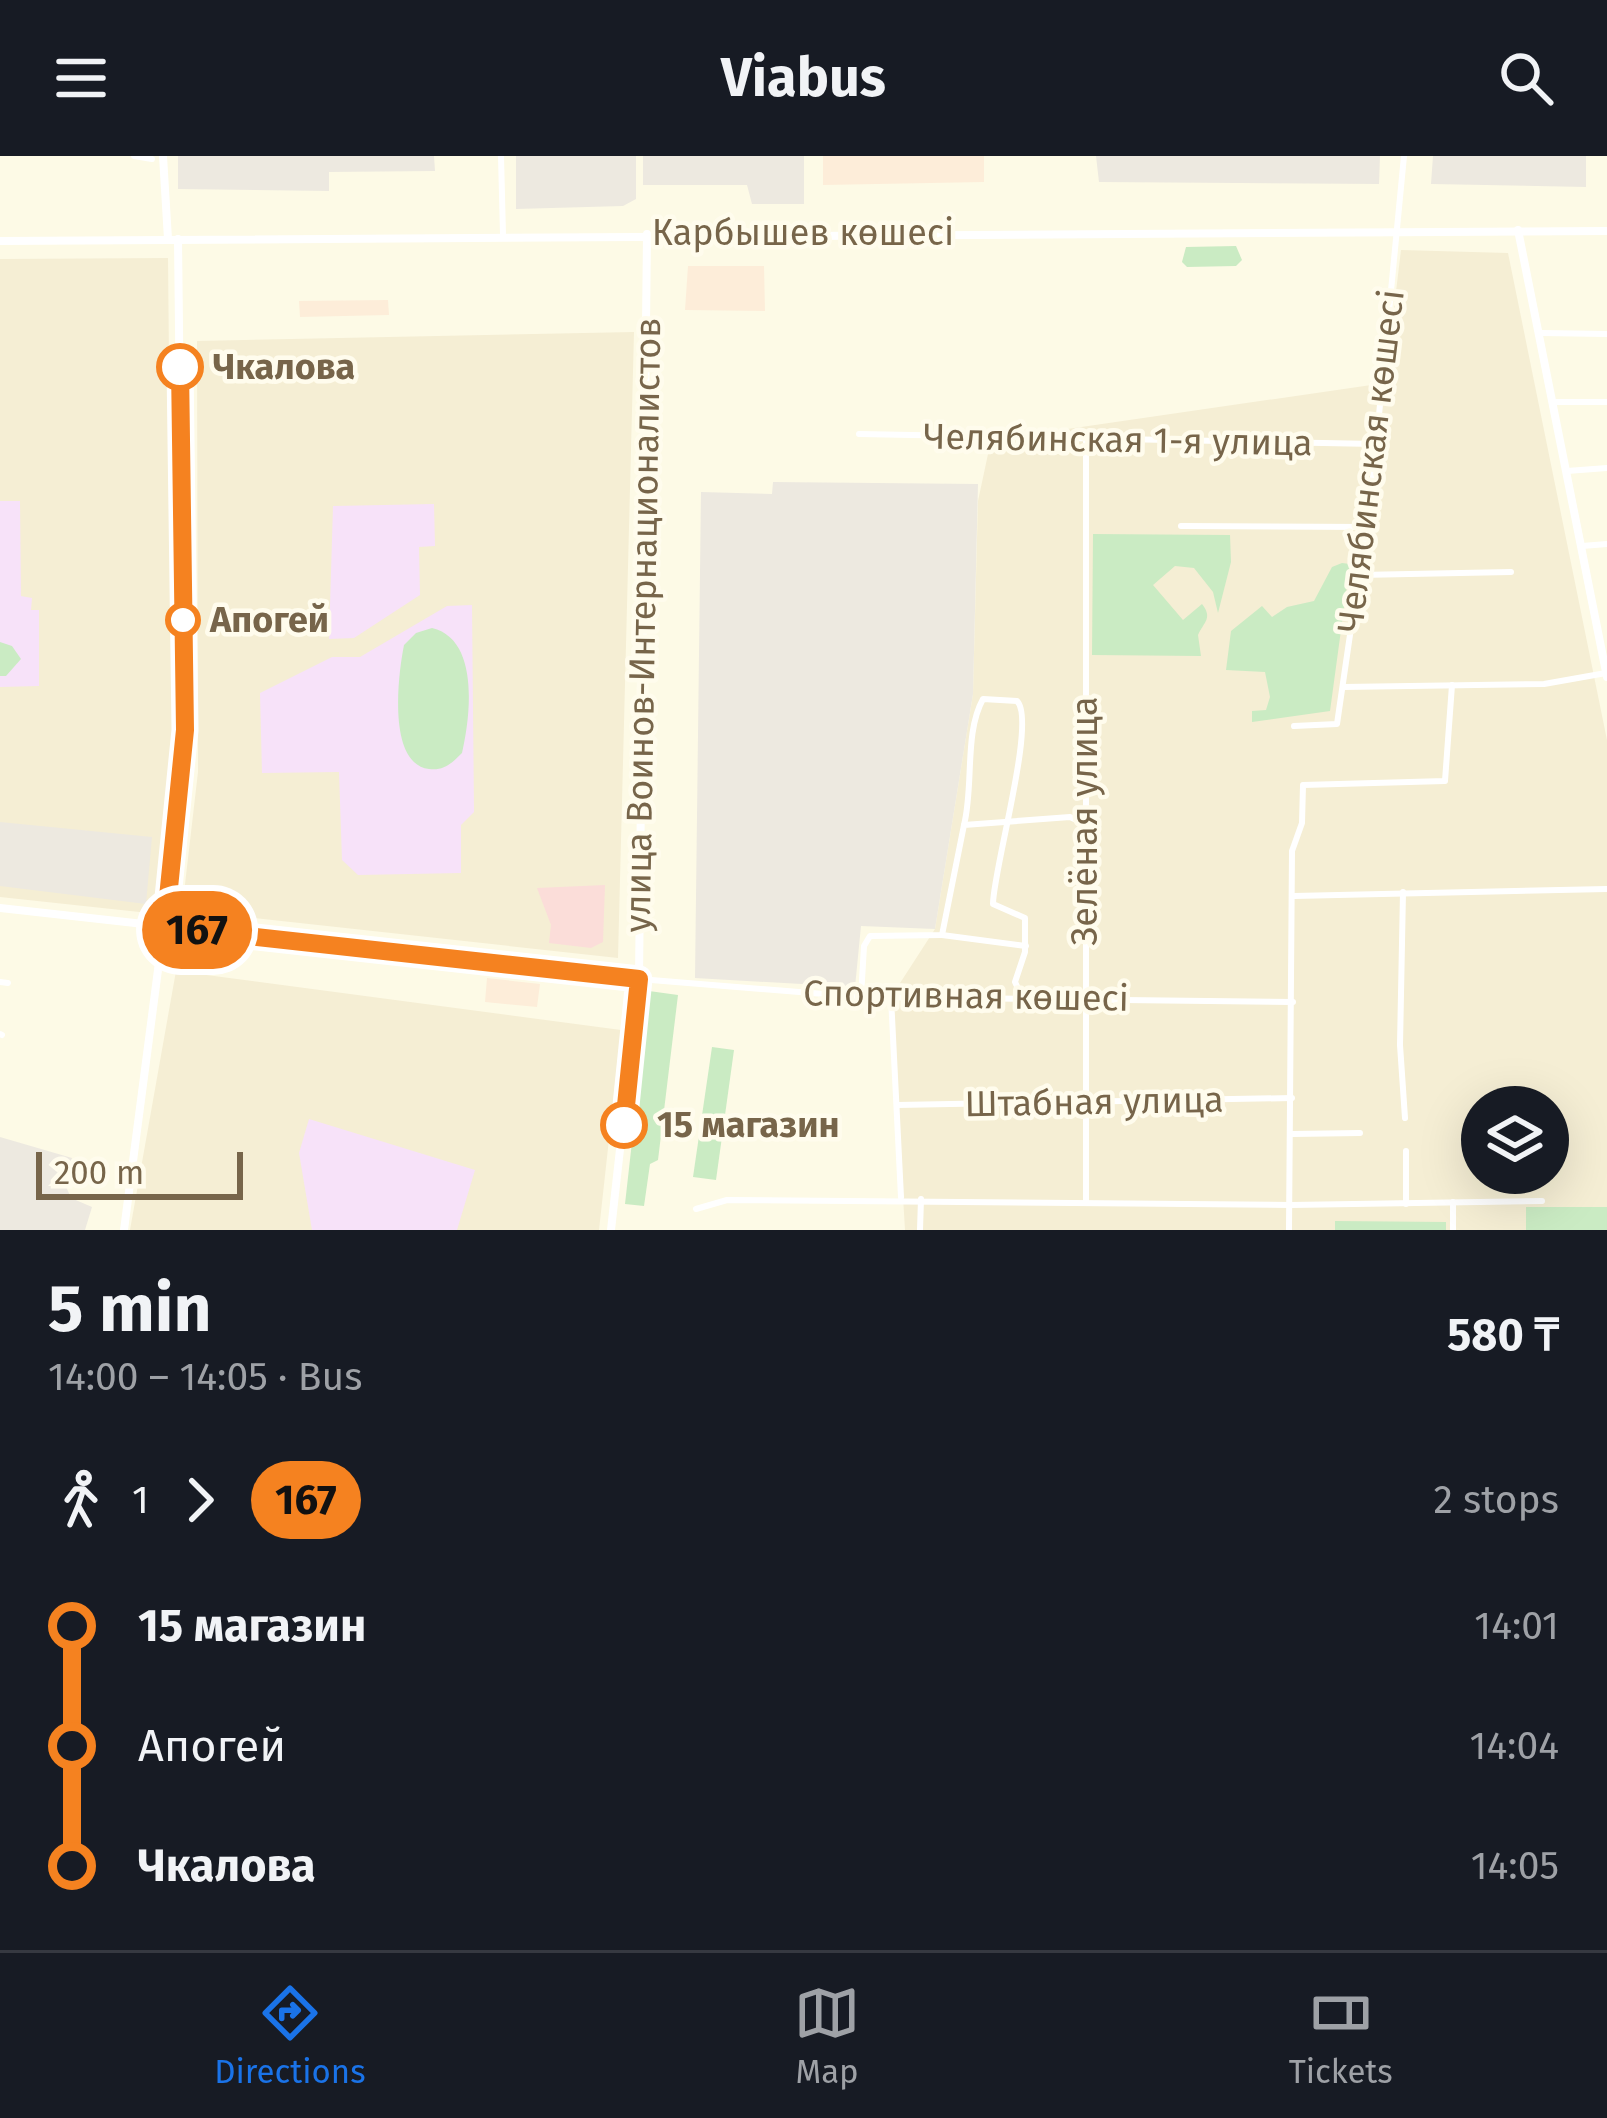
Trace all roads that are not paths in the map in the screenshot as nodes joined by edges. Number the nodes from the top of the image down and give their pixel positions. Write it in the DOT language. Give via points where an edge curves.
graph roads {
  1 [pos="134,156"];
  2 [pos="501,156"];
  3 [pos="1404,156"];
  4 [pos="158,157"];
  5 [pos="1398,229"];
  6 [pos="1518,230"];
  7 [pos="1607,231"];
  8 [pos="647,234"];
  9 [pos="503,235"];
  10 [pos="173,239"];
  11 [pos="0,241"];
  12 [pos="1540,333"];
  13 [pos="1607,334"];
  14 [pos="1554,402"];
  15 [pos="1607,402"];
  16 [pos="859,434"];
  17 [pos="1086,441"];
  18 [pos="1376,445"];
  19 [pos="1607,468"];
  20 [pos="1568,471"];
  21 [pos="1181,526"];
  22 [pos="1366,527"];
  23 [pos="1607,544"];
  24 [pos="1582,546"];
  25 [pos="1511,572"];
  26 [pos="1359,575"];
  27 [pos="1602,619"];
  28 [pos="1607,675"];
  29 [pos="1452,686"];
  30 [pos="1343,687"];
  31 [pos="1294,726"];
  32 [pos="1012,820"];
  33 [pos="1085,824"];
  34 [pos="964,825"];
  35 [pos="1607,889"];
  36 [pos="1403,892"];
  37 [pos="1294,896"];
  38 [pos="0,908"];
  39 [pos="165,927"];
  40 [pos="942,935"];
  41 [pos="1026,946"];
  42 [pos="639,979"];
  43 [pos="861,997"];
  44 [pos="891,997"];
  45 [pos="1023,999"];
  46 [pos="1086,999"];
  47 [pos="1293,1002"];
  48 [pos="1292,1098"];
  49 [pos="1086,1104"];
  50 [pos="897,1105"];
  51 [pos="1406,1118"];
  52 [pos="1360,1133"];
  53 [pos="1292,1134"];
  54 [pos="1406,1151"];
  55 [pos="902,1199"];
  56 [pos="921,1199"];
  57 [pos="1542,1201"];
  58 [pos="1086,1202"];
  59 [pos="1453,1202"];
  60 [pos="1406,1204"];
  61 [pos="1291,1205"];
  62 [pos="696,1209"];
  63 [pos="124,1230"];
  64 [pos="611,1230"];
  65 [pos="920,1230"];
  66 [pos="1289,1230"];
  67 [pos="1453,1230"];
  1 -- 4 [label="street"];
  2 -- 9 [label="street"];
  3 -- 5 [label="street, Челябинская көшесі"];
  4 -- 10 [label="street"];
  5 -- 6 [label="street, Карбышев көшесі"];
  5 -- 8 [label="street, Карбышев көшесі"];
  5 -- 18 [label="street, Челябинская көшесі"];
  6 -- 7 [label="street, Карбышев көшесі"];
  6 -- 12 [label="street"];
  8 -- 9 [label="street, Карбышев көшесі"];
  8 -- 42 [label="street, улица Воинов-Интернационалистов"];
  9 -- 10 [label="street, Карбышев көшесі"];
  10 -- 11 [label="street, Карбышев көшесі"];
  10 -- 39 [label="street" via="185,730"];
  12 -- 13 [label="street"];
  12 -- 14 [label="street"];
  14 -- 15 [label="street"];
  14 -- 20 [label="street"];
  16 -- 17 [label="street, Челябинская 1-я улица"];
  17 -- 18 [label="street, Челябинская 1-я улица"];
  17 -- 33 [label="street, Зелёная улица"];
  18 -- 22 [label="street, Челябинская көшесі"];
  19 -- 20 [label="street"];
  20 -- 24 [label="street"];
  21 -- 22 [label="street"];
  22 -- 26 [label="street, Челябинская көшесі"];
  23 -- 24 [label="street"];
  24 -- 27 [label="street"];
  25 -- 26 [label="street"];
  26 -- 30 [label="street, Челябинская көшесі"];
  27 -- 28 [label="street"];
  28 -- 29 [label="street"];
  29 -- 30 [label="street"];
  29 -- 37 [label="street" via="1444,781 1303,785"];
  30 -- 31 [label="street, Челябинская көшесі" via="1337,724"];
  32 -- 33 [label="street" via="1070,817"];
  32 -- 34 [label="street"];
  32 -- 34 [label="street" via="1025,712 992,696 975,713"];
  32 -- 41 [label="street" via="993,904 1024,918"];
  33 -- 46 [label="street, Зелёная улица"];
  34 -- 40 [label="street"];
  35 -- 36 [label="street"];
  36 -- 37 [label="street"];
  36 -- 51 [label="street"];
  37 -- 47 [label="street"];
  38 -- 39 [label="street"];
  39 -- 42 [label="street"];
  39 -- 63 [label="street"];
  40 -- 41 [label="street"];
  40 -- 43 [label="street" via="870,936"];
  41 -- 45 [label="street" via="1016,982"];
  42 -- 43 [label="street, Спортивная көшесі"];
  42 -- 64 [label="street, улица Воинов-Интернационалистов"];
  43 -- 44 [label="street, Спортивная көшесі"];
  44 -- 45 [label="street, Спортивная көшесі"];
  44 -- 50 [label="street"];
  45 -- 46 [label="street, Спортивная көшесі"];
  46 -- 47 [label="street, Спортивная көшесі"];
  46 -- 49 [label="street, Зелёная улица"];
  47 -- 48 [label="street"];
  48 -- 49 [label="street, Штабная улица"];
  48 -- 53 [label="street"];
  49 -- 50 [label="street, Штабная улица"];
  49 -- 58 [label="street, Зелёная улица"];
  50 -- 55 [label="street"];
  52 -- 53 [label="street"];
  53 -- 61 [label="street"];
  54 -- 60 [label="street"];
  55 -- 56 [label="street"];
  55 -- 62 [label="street" via="727,1200"];
  56 -- 58 [label="street"];
  56 -- 65 [label="street"];
  57 -- 59 [label="street"];
  58 -- 61 [label="street"];
  59 -- 60 [label="street"];
  59 -- 67 [label="street"];
  60 -- 61 [label="street"];
  61 -- 66 [label="street"];
}
